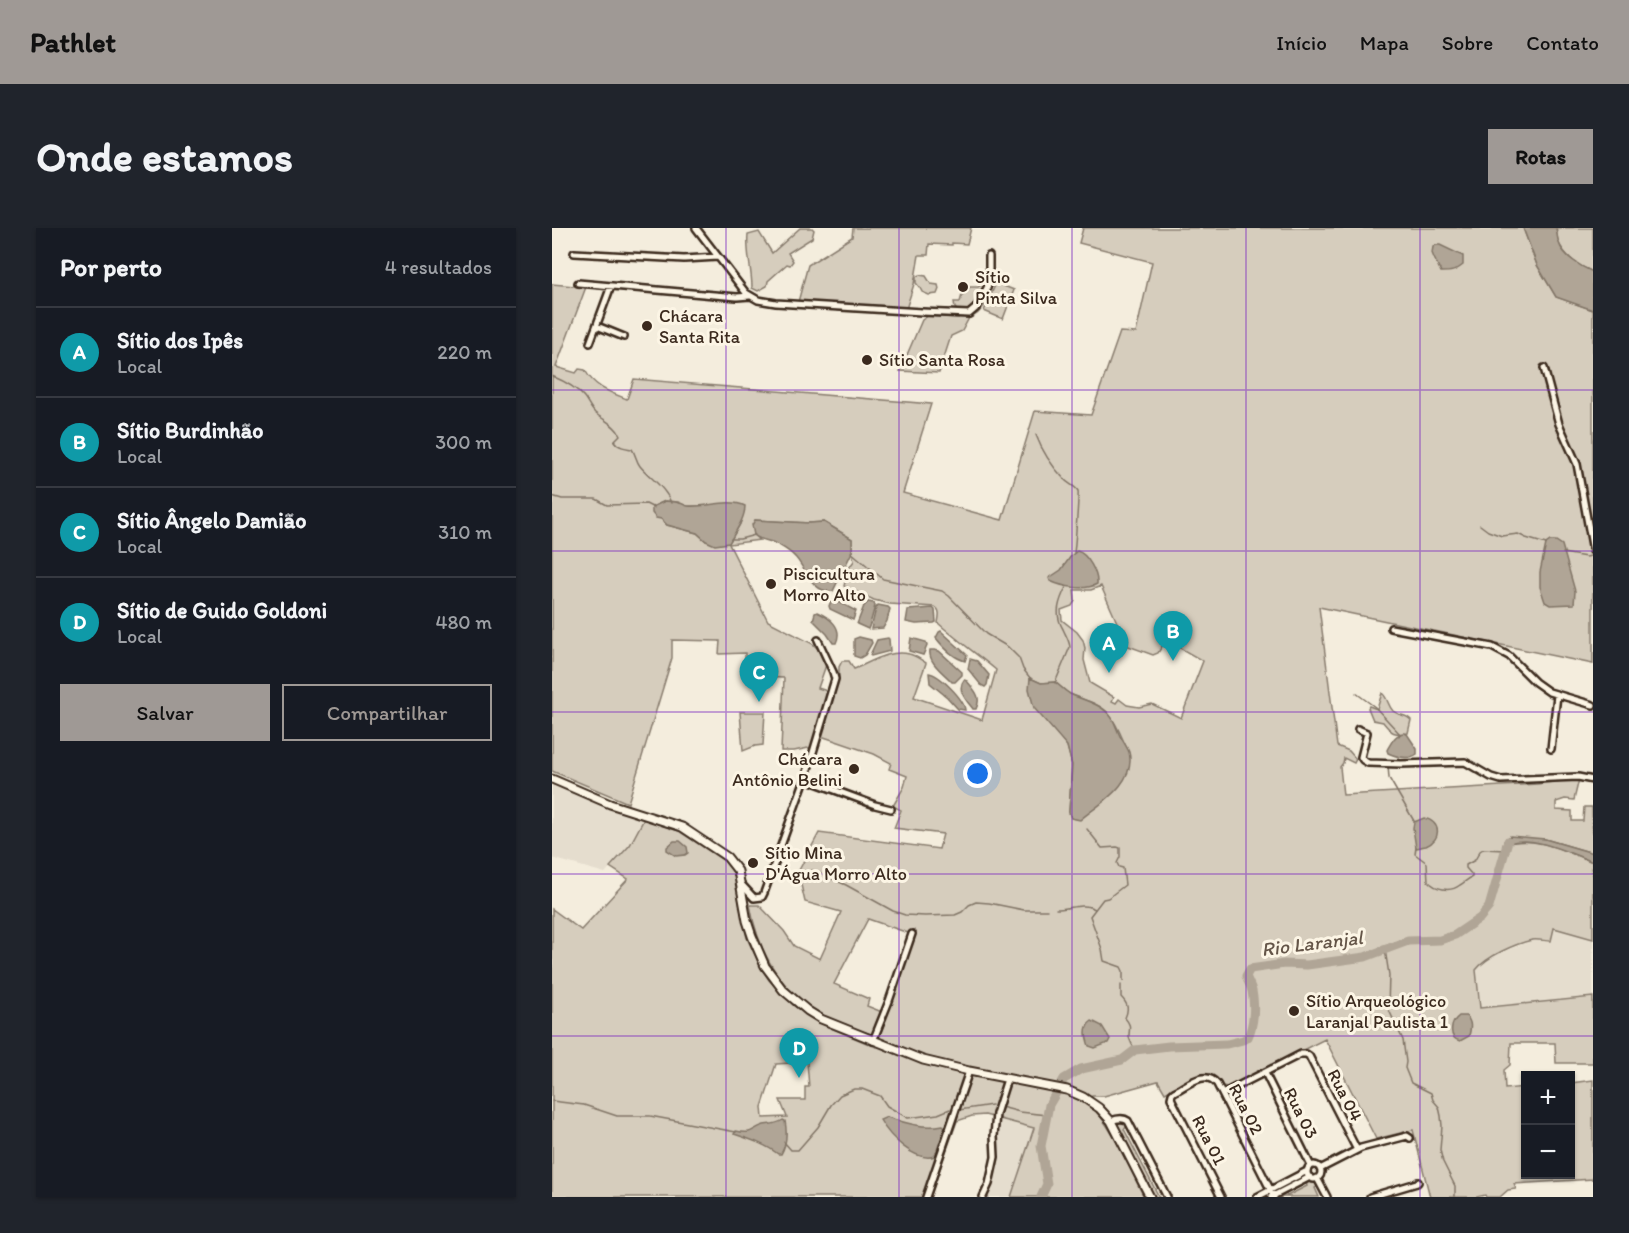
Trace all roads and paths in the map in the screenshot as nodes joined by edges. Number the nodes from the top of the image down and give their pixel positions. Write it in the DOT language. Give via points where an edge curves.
graph roads {
  1 [pos="696,228"];
  2 [pos="710,246"];
  3 [pos="574,253"];
  4 [pos="989,256"];
  5 [pos="718,257"];
  6 [pos="706,258"];
  7 [pos="578,283"];
  8 [pos="611,286"];
  9 [pos="750,296"];
  10 [pos="597,326"];
  11 [pos="624,337"];
  12 [pos="590,343"];
  13 [pos="1544,368"];
  14 [pos="1593,551"];
  15 [pos="1391,628"];
  16 [pos="818,640"];
  17 [pos="1557,694"];
  18 [pos="1593,705"];
  19 [pos="1358,729"];
  20 [pos="1551,749"];
  21 [pos="552,779"];
  22 [pos="805,779"];
  23 [pos="1593,780"];
  24 [pos="891,809"];
  25 [pos="740,884"];
  26 [pos="912,934"];
  27 [pos="873,1041"];
  28 [pos="969,1071"];
  29 [pos="1264,1073"];
  30 [pos="1008,1079"];
  31 [pos="1222,1094"];
  32 [pos="1171,1096"];
  33 [pos="1111,1121"];
  34 [pos="1410,1138"];
  35 [pos="1357,1150"];
  36 [pos="1311,1173"];
  37 [pos="1418,1182"];
  38 [pos="1272,1195"];
  39 [pos="926,1197"];
  40 [pos="983,1197"];
  41 [pos="1150,1197"];
  42 [pos="1167,1197"];
  43 [pos="1221,1197"];
  44 [pos="1257,1197"];
  45 [pos="1327,1197"];
  46 [pos="1370,1197"];
  1 -- 2 [label="street"];
  2 -- 5 [label="street"];
  2 -- 6 [label="street"];
  3 -- 6 [label="street"];
  4 -- 9 [label="street" via="987,288 969,314 797,305"];
  5 -- 6 [label="street"];
  5 -- 9 [label="street"];
  7 -- 8 [label="street"];
  8 -- 9 [label="street"];
  8 -- 10 [label="street"];
  10 -- 11 [label="street"];
  10 -- 12 [label="street"];
  13 -- 14 [label="street" via="1559,424 1577,465"];
  15 -- 17 [label="street" via="1492,647"];
  16 -- 22 [label="street" via="834,683"];
  17 -- 18 [label="street"];
  17 -- 20 [label="street"];
  19 -- 23 [label="street" via="1367,733 1361,757 1368,763 1466,762 1501,780"];
  21 -- 25 [label="main road" via="610,804 681,827 731,861"];
  22 -- 24 [label="street"];
  22 -- 25 [label="street" via="764,893 754,898"];
  25 -- 27 [label="main road" via="752,936 765,966 783,990 821,1019"];
  26 -- 27 [label="street"];
  27 -- 28 [label="main road" via="910,1056"];
  28 -- 30 [label="main road"];
  28 -- 39 [label="street"];
  29 -- 31 [label="street"];
  29 -- 35 [label="street, Rua 04" via="1301,1054 1309,1056"];
  29 -- 36 [label="street, Rua 03"];
  30 -- 33 [label="main road" via="1067,1090 1089,1100"];
  30 -- 40 [label="street" via="999,1102 994,1162"];
  31 -- 32 [label="street, Rua 02" via="1215,1081 1207,1077"];
  31 -- 38 [label="street, Rua 02"];
  32 -- 43 [label="street, Rua 01"];
  33 -- 41 [label="main road"];
  33 -- 42 [label="street" via="1128,1121"];
  34 -- 35 [label="street"];
  35 -- 36 [label="street" via="1320,1169 1320,1174"];
  36 -- 38 [label="street"];
  36 -- 45 [label="street, Rua 03"];
  37 -- 46 [label="street"];
  38 -- 44 [label="street"];
}
